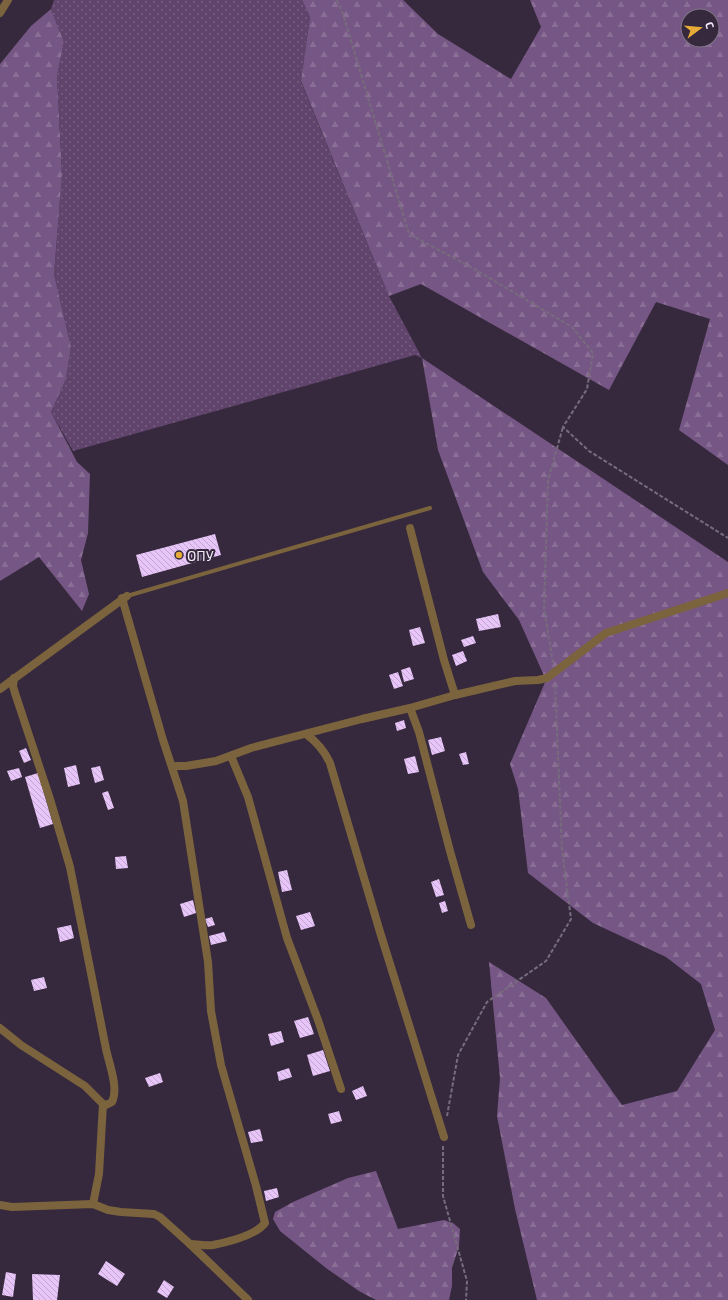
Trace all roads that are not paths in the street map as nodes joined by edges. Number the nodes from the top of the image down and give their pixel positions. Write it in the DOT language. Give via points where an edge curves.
graph roads {
  1 [pos="8,0"];
  2 [pos="0,13"];
  3 [pos="430,508"];
  4 [pos="410,528"];
  5 [pos="728,592"];
  6 [pos="125,597"];
  7 [pos="14,678"];
  8 [pos="0,689"];
  9 [pos="455,694"];
  10 [pos="410,708"];
  11 [pos="306,734"];
  12 [pos="231,756"];
  13 [pos="172,766"];
  14 [pos="471,925"];
  15 [pos="0,1028"];
  16 [pos="341,1089"];
  17 [pos="103,1104"];
  18 [pos="444,1137"];
  19 [pos="93,1204"];
  20 [pos="0,1205"];
  21 [pos="190,1244"];
  22 [pos="248,1300"];
  1 -- 2 [label="street"];
  3 -- 6 [label="lane"];
  4 -- 9 [label="street"];
  5 -- 9 [label="street" via="606,633 547,678 515,681"];
  6 -- 7 [label="street"];
  6 -- 13 [label="street"];
  7 -- 8 [label="street"];
  7 -- 17 [label="street" via="15,693 70,867 113,1078 113,1099 109,1104"];
  9 -- 10 [label="street"];
  10 -- 11 [label="street"];
  10 -- 14 [label="street" via="419,732"];
  11 -- 12 [label="street" via="251,748"];
  11 -- 18 [label="street" via="318,743 330,763"];
  12 -- 13 [label="street" via="216,761"];
  12 -- 16 [label="street" via="248,797 287,938"];
  13 -- 21 [label="street" via="183,801 203,924 211,1011 221,1065 265,1223 262,1228 232,1240 211,1245"];
  15 -- 17 [label="street" via="21,1045 85,1086"];
  17 -- 19 [label="street" via="99,1174"];
  19 -- 20 [label="street" via="12,1207"];
  19 -- 21 [label="street" via="108,1210 154,1214"];
  21 -- 22 [label="street"];
}
